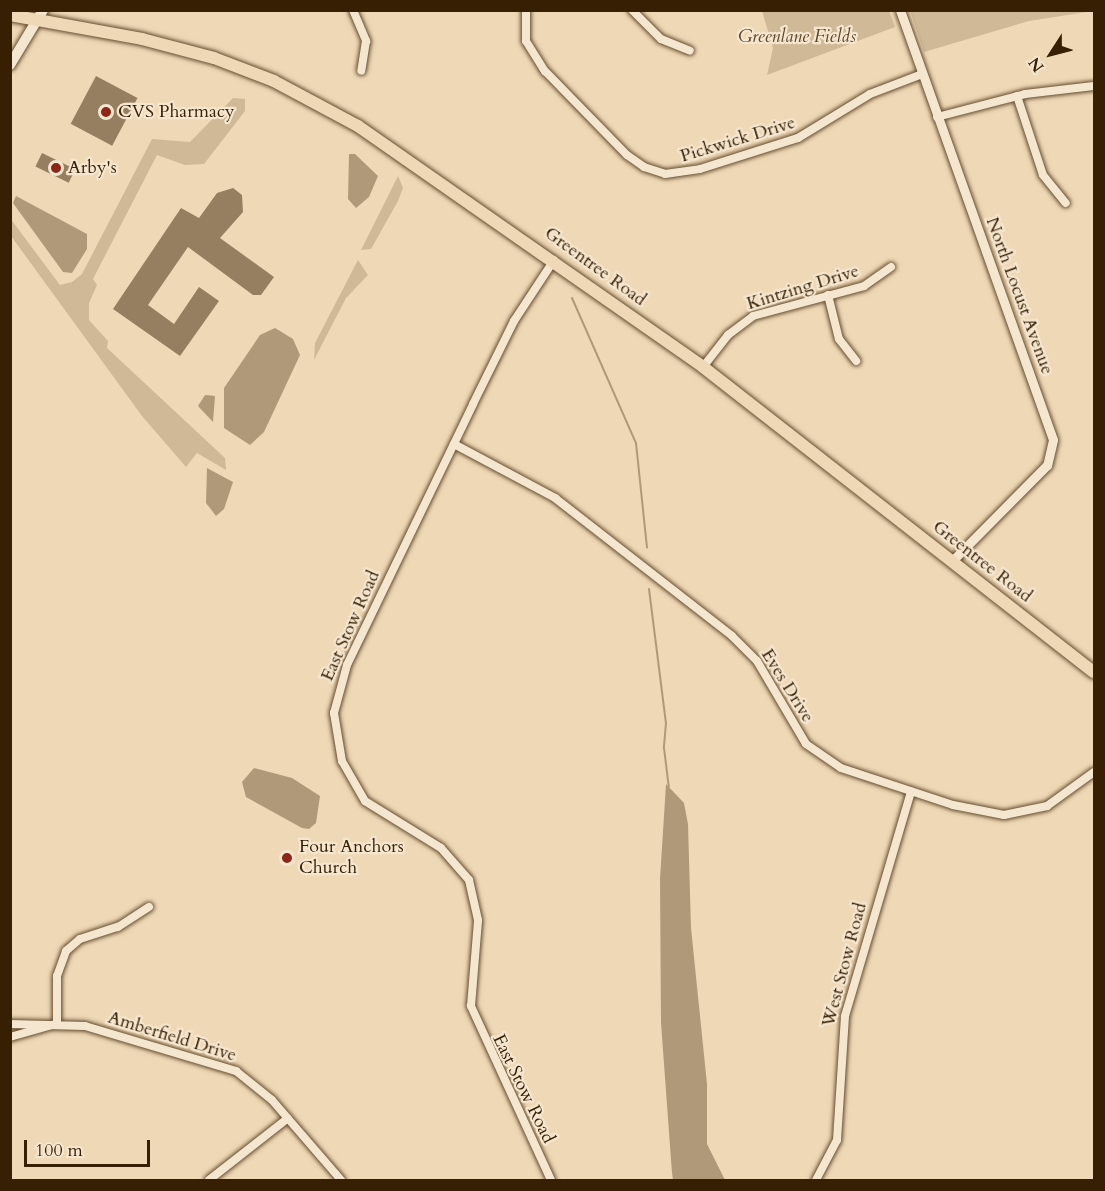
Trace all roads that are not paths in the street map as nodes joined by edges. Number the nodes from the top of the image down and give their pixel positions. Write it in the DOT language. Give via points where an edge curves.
graph roads {
  1 [pos="353,10"];
  2 [pos="526,10"];
  3 [pos="632,10"];
  4 [pos="900,10"];
  5 [pos="41,14"];
  6 [pos="10,15"];
  7 [pos="690,51"];
  8 [pos="10,65"];
  9 [pos="361,71"];
  10 [pos="922,74"];
  11 [pos="1095,86"];
  12 [pos="1017,96"];
  13 [pos="937,117"];
  14 [pos="1066,203"];
  15 [pos="554,260"];
  16 [pos="891,267"];
  17 [pos="828,296"];
  18 [pos="856,361"];
  19 [pos="703,367"];
  20 [pos="454,444"];
  21 [pos="951,562"];
  22 [pos="1095,672"];
  23 [pos="1095,772"];
  24 [pos="911,792"];
  25 [pos="149,907"];
  26 [pos="10,1024"];
  27 [pos="57,1024"];
  28 [pos="10,1038"];
  29 [pos="288,1118"];
  30 [pos="209,1180"];
  31 [pos="341,1180"];
  32 [pos="551,1180"];
  33 [pos="816,1180"];
  1 -- 9 [label="street" via="366,42"];
  2 -- 10 [label="street, Pickwick Drive" via="526,41 545,71 627,155 665,174 700,169 798,138 870,94"];
  3 -- 7 [label="street" via="661,39"];
  4 -- 10 [label="street, North Locust Avenue"];
  5 -- 6 [label="main road, Greentree Road"];
  5 -- 8 [label="main road"];
  5 -- 15 [label="main road, Greentree Road" via="177,48 274,81 358,126"];
  10 -- 13 [label="street, North Locust Avenue"];
  11 -- 12 [label="street"];
  12 -- 13 [label="street"];
  12 -- 14 [label="street" via="1043,175"];
  13 -- 21 [label="street, North Locust Avenue" via="1053,440 1047,465"];
  15 -- 19 [label="main road, Greentree Road"];
  15 -- 20 [label="street, East Stow Road" via="514,321"];
  16 -- 17 [label="street, Kintzing Drive" via="864,286"];
  17 -- 18 [label="street" via="839,339"];
  17 -- 19 [label="street, Kintzing Drive" via="753,316 728,335"];
  19 -- 21 [label="main road, Greentree Road"];
  20 -- 24 [label="street, Eves Drive" via="555,498 732,636 757,661 797,731 817,754 841,768"];
  20 -- 32 [label="street, East Stow Road" via="347,665 336,697 334,730 347,776 365,801 441,848 469,880 478,920 471,1006"];
  21 -- 22 [label="main road, Greentree Road"];
  23 -- 24 [label="street, Eves Drive" via="1060,799 1019,814 974,810"];
  24 -- 33 [label="street, West Stow Road" via="845,1016 837,1140"];
  25 -- 27 [label="street" via="118,927 80,939 66,951 57,976"];
  26 -- 27 [label="street, Amberfield Drive"];
  27 -- 28 [label="street, Amberfield Drive"];
  27 -- 29 [label="street, Amberfield Drive" via="105,1031 222,1065 249,1079"];
  29 -- 30 [label="street"];
  29 -- 31 [label="street, Amberfield Drive"];
}
